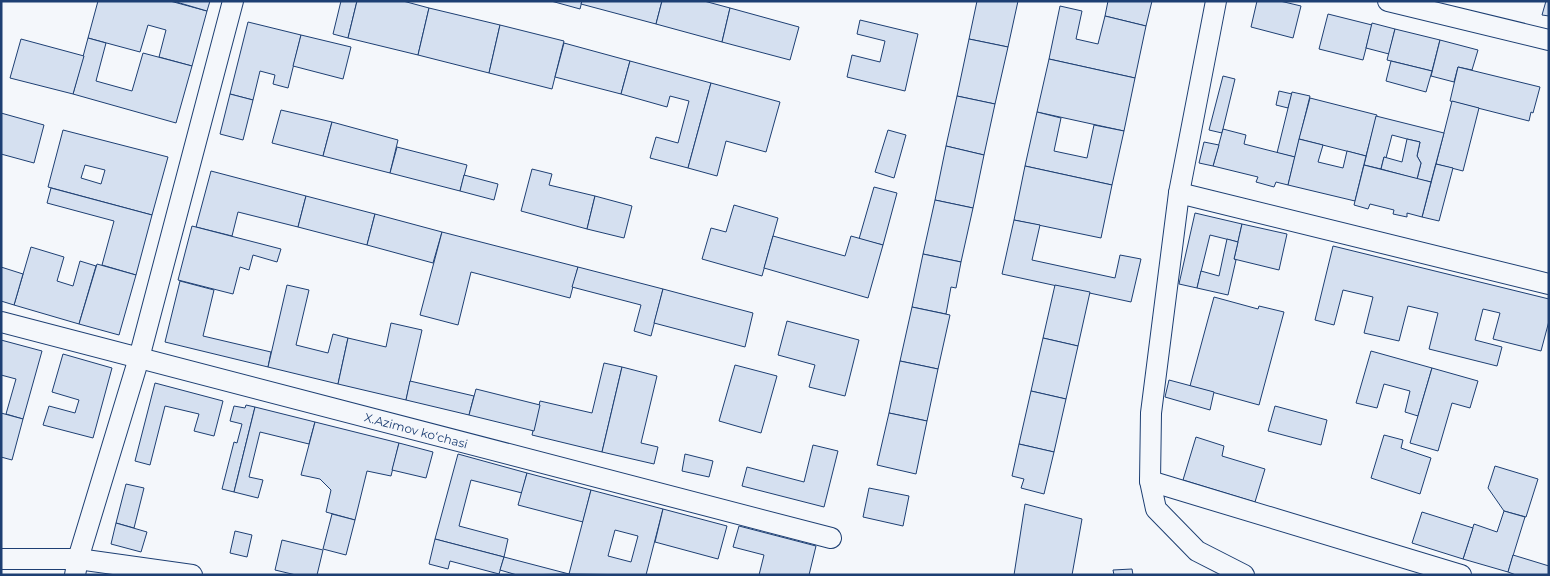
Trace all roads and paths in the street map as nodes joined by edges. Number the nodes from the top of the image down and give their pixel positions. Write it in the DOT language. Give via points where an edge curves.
graph roads {
  1 [pos="233,1"];
  2 [pos="1216,1"];
  3 [pos="1388,1"];
  4 [pos="1549,40"];
  5 [pos="1179,193"];
  6 [pos="1549,284"];
  7 [pos="1,322"];
  8 [pos="140,358"];
  9 [pos="1150,481"];
  10 [pos="831,538"];
  11 [pos="1,559"];
  12 [pos="76,567"];
  13 [pos="192,575"];
  14 [pos="1244,575"];
  15 [pos="1461,575"];
  1 -- 8 [label="street"];
  2 -- 5 [label="street"];
  3 -- 4 [label="street"];
  5 -- 6 [label="street"];
  5 -- 9 [label="street" via="1151,413"];
  7 -- 8 [label="street, X.Azimov koʻchasi"];
  8 -- 10 [label="street, X.Azimov koʻchasi"];
  8 -- 12 [label="street"];
  9 -- 14 [label="street" via="1156,509 1197,551"];
  9 -- 15 [label="street"];
  11 -- 12 [label="street"];
  12 -- 13 [label="street"];
}
